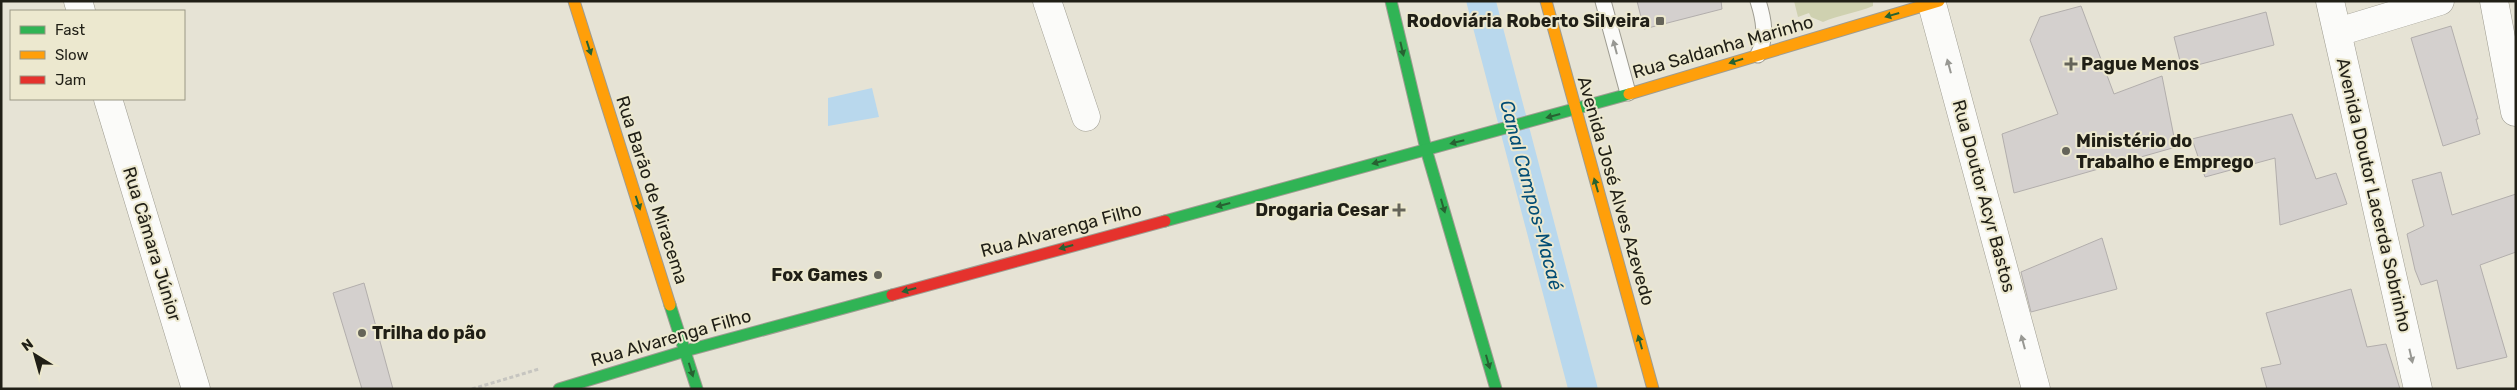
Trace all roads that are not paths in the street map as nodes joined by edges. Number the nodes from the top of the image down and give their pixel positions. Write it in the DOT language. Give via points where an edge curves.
graph roads {
  1 [pos="574,1"];
  2 [pos="1047,1"];
  3 [pos="1391,1"];
  4 [pos="1546,1"];
  5 [pos="1603,1"];
  6 [pos="1758,1"];
  7 [pos="2330,1"];
  8 [pos="2440,1"];
  9 [pos="2494,1"];
  10 [pos="1936,2"];
  11 [pos="2338,32"];
  12 [pos="1758,54"];
  13 [pos="1628,93"];
  14 [pos="108,100"];
  15 [pos="1575,110"];
  16 [pos="2515,112"];
  17 [pos="1086,116"];
  18 [pos="1426,149"];
  19 [pos="684,350"];
  20 [pos="196,389"];
  21 [pos="559,389"];
  22 [pos="697,389"];
  23 [pos="1496,389"];
  24 [pos="1653,389"];
  25 [pos="2036,389"];
  26 [pos="2418,389"];
  1 -- 19 [label="main road, Rua Barão de Miracema, one-way"];
  2 -- 17 [label="street"];
  3 -- 18 [label="main road, one-way"];
  4 -- 15 [label="main road, Avenida José Alves Azevedo"];
  13 -- 5 [label="lane, one-way"];
  6 -- 12 [label="lane" via="1765,28"];
  7 -- 11 [label="street, Avenida Doutor Lacerda Sobrinho"];
  8 -- 11 [label="street"];
  9 -- 16 [label="street"];
  10 -- 12 [label="main road, Rua Saldanha Marinho, one-way"];
  25 -- 10 [label="street, Rua Doutor Acyr Bastos, one-way"];
  11 -- 26 [label="street, Avenida Doutor Lacerda Sobrinho, one-way"];
  12 -- 13 [label="main road, Rua Saldanha Marinho, one-way"];
  13 -- 15 [label="main road, Rua Saldanha Marinho"];
  14 -- 20 [label="street, Rua Câmara Júnior"];
  15 -- 18 [label="main road, Rua Alvarenga Filho, one-way"];
  24 -- 15 [label="main road, Avenida José Alves Azevedo, one-way"];
  18 -- 19 [label="main road, Rua Alvarenga Filho, one-way"];
  18 -- 23 [label="main road, one-way"];
  19 -- 21 [label="main road, Rua Alvarenga Filho"];
  19 -- 22 [label="main road, Rua Barão de Miracema, one-way"];
}
